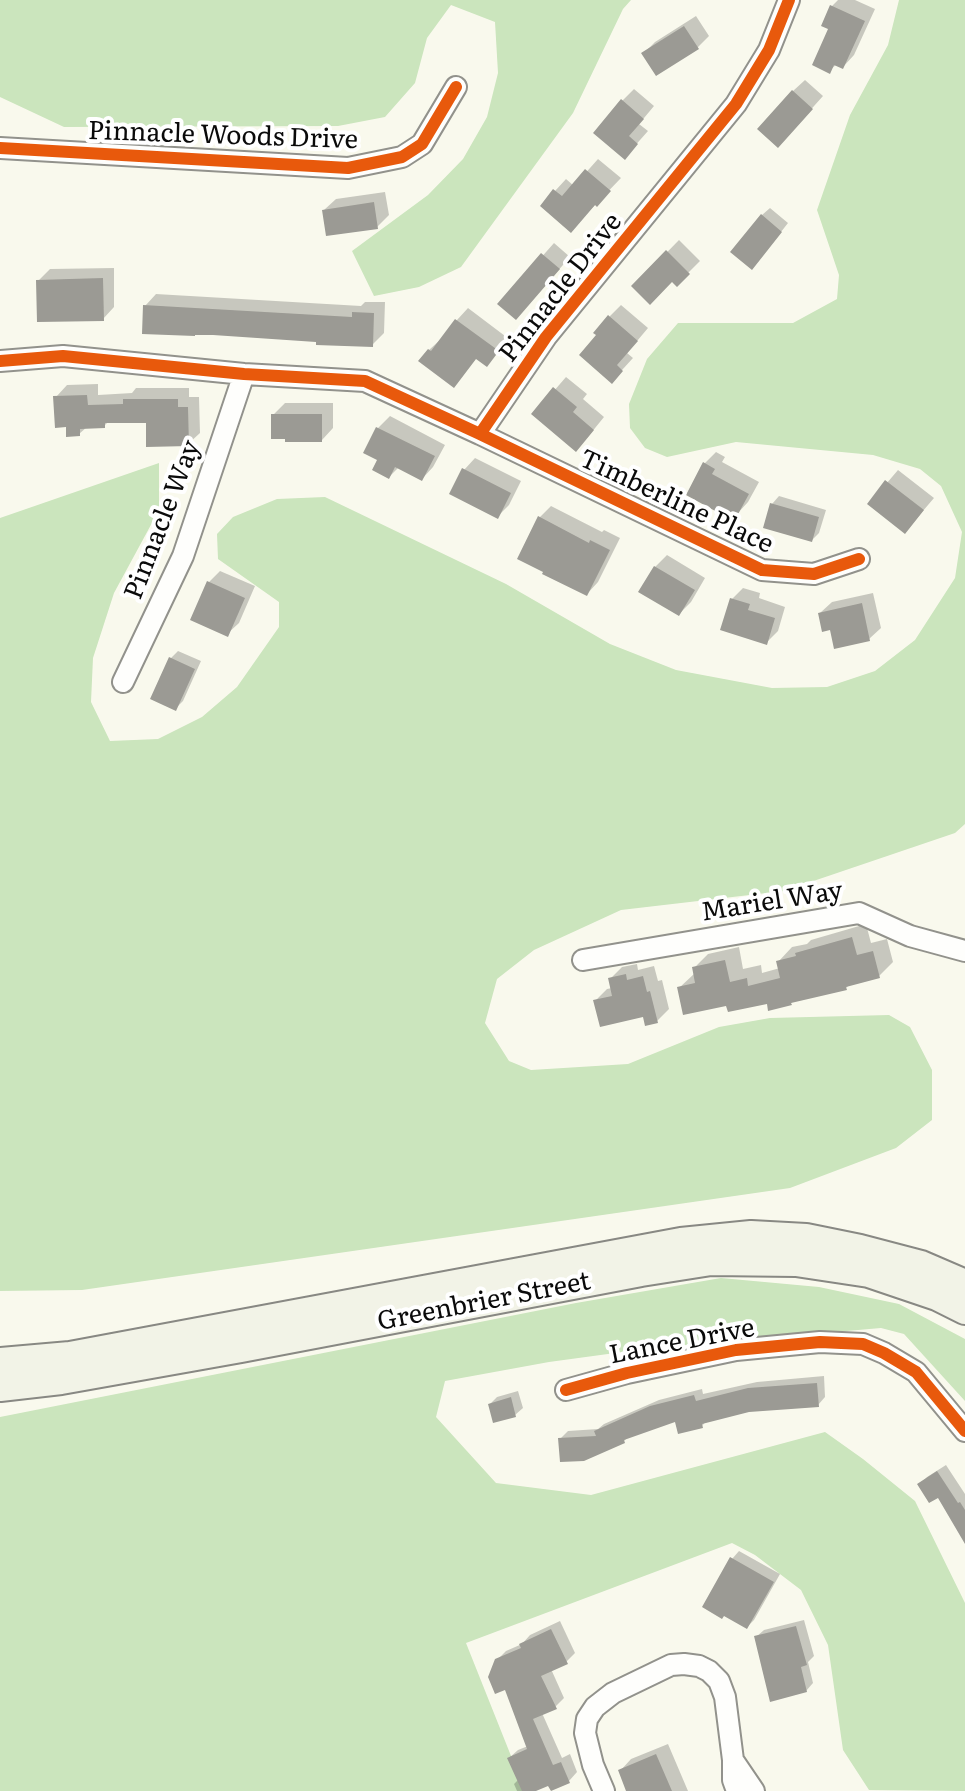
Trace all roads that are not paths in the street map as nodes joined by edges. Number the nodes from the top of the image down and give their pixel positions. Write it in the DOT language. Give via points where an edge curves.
graph roads {
  1 [pos="789,0"];
  2 [pos="456,87"];
  3 [pos="0,148"];
  4 [pos="0,361"];
  5 [pos="244,374"];
  6 [pos="480,434"];
  7 [pos="859,559"];
  8 [pos="123,682"];
  9 [pos="965,951"];
  10 [pos="583,960"];
  11 [pos="965,1284"];
  12 [pos="965,1310"];
  13 [pos="0,1362"];
  14 [pos="0,1387"];
  15 [pos="566,1390"];
  16 [pos="965,1431"];
  17 [pos="733,1760"];
  18 [pos="604,1791"];
  19 [pos="737,1791"];
  20 [pos="754,1791"];
  1 -- 6 [label="street, Pinnacle Drive" via="769,50 736,104 546,337"];
  2 -- 3 [label="street, Pinnacle Woods Drive" via="422,144 402,157 348,168"];
  4 -- 5 [label="street" via="63,356"];
  5 -- 6 [label="street" via="365,381"];
  5 -- 8 [label="street, Pinnacle Way" via="183,556"];
  6 -- 7 [label="street, Timberline Place" via="762,570 814,574"];
  9 -- 10 [label="street, Mariel Way" via="910,936 859,913"];
  11 -- 13 [label="main road, Greenbrier Street" via="921,1265 860,1249 806,1238 751,1235 681,1242 70,1356"];
  12 -- 14 [label="main road, Greenbrier Street" via="869,1273 796,1262 711,1261 82,1377"];
  15 -- 16 [label="street, Lance Drive" via="736,1350 820,1342 863,1344 916,1372"];
  17 -- 18 [label="street" via="719,1681 699,1666 671,1665 613,1693 587,1719 585,1733"];
  17 -- 19 [label="street"];
  17 -- 20 [label="street"];
}
